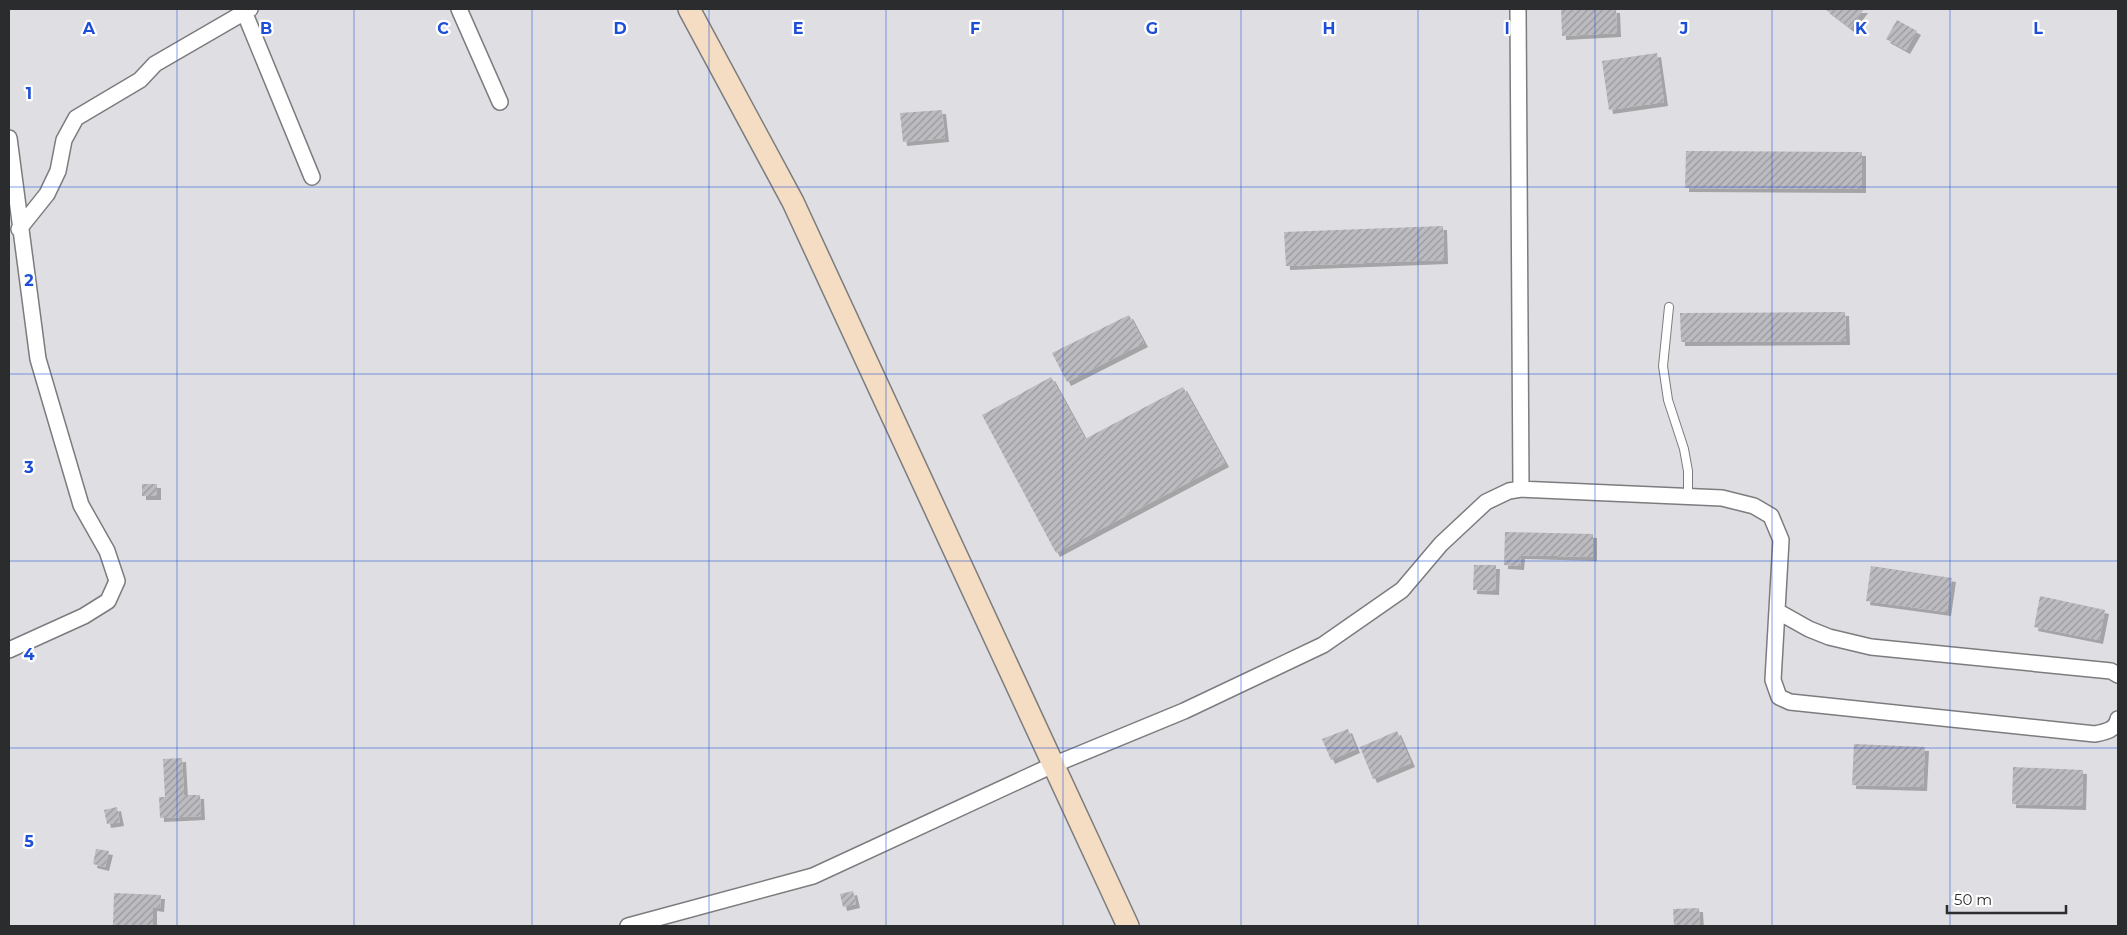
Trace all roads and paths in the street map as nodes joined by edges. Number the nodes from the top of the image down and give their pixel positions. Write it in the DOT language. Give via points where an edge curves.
graph roads {
  1 [pos="459,9"];
  2 [pos="689,9"];
  3 [pos="1518,9"];
  4 [pos="246,10"];
  5 [pos="500,102"];
  6 [pos="9,138"];
  7 [pos="312,177"];
  8 [pos="19,228"];
  9 [pos="1669,307"];
  10 [pos="1521,489"];
  11 [pos="1688,497"];
  12 [pos="1777,611"];
  13 [pos="9,650"];
  14 [pos="2118,675"];
  15 [pos="2118,719"];
  16 [pos="1053,765"];
  17 [pos="628,926"];
  18 [pos="1128,926"];
  1 -- 5 [label="street"];
  2 -- 16 [label="main road" via="794,202"];
  3 -- 10 [label="street"];
  4 -- 7 [label="street"];
  4 -- 8 [label="street" via="155,64 140,80 76,118 64,140 58,171 47,194"];
  6 -- 8 [label="street"];
  8 -- 13 [label="street" via="38,360 81,505 107,551 117,581 108,601 84,616"];
  9 -- 11 [label="lane" via="1663,366 1668,400 1684,449"];
  10 -- 11 [label="street"];
  10 -- 16 [label="street" via="1486,502 1470,514 1402,590 1323,645 1184,711"];
  11 -- 12 [label="street" via="1722,498 1754,506 1771,516 1781,540"];
  12 -- 14 [label="street" via="1809,630 1870,646 2111,671"];
  12 -- 15 [label="street" via="1773,680 1778,698 1790,702 2095,734 2109,731"];
  16 -- 17 [label="street" via="813,876"];
  16 -- 18 [label="main road"];
}
